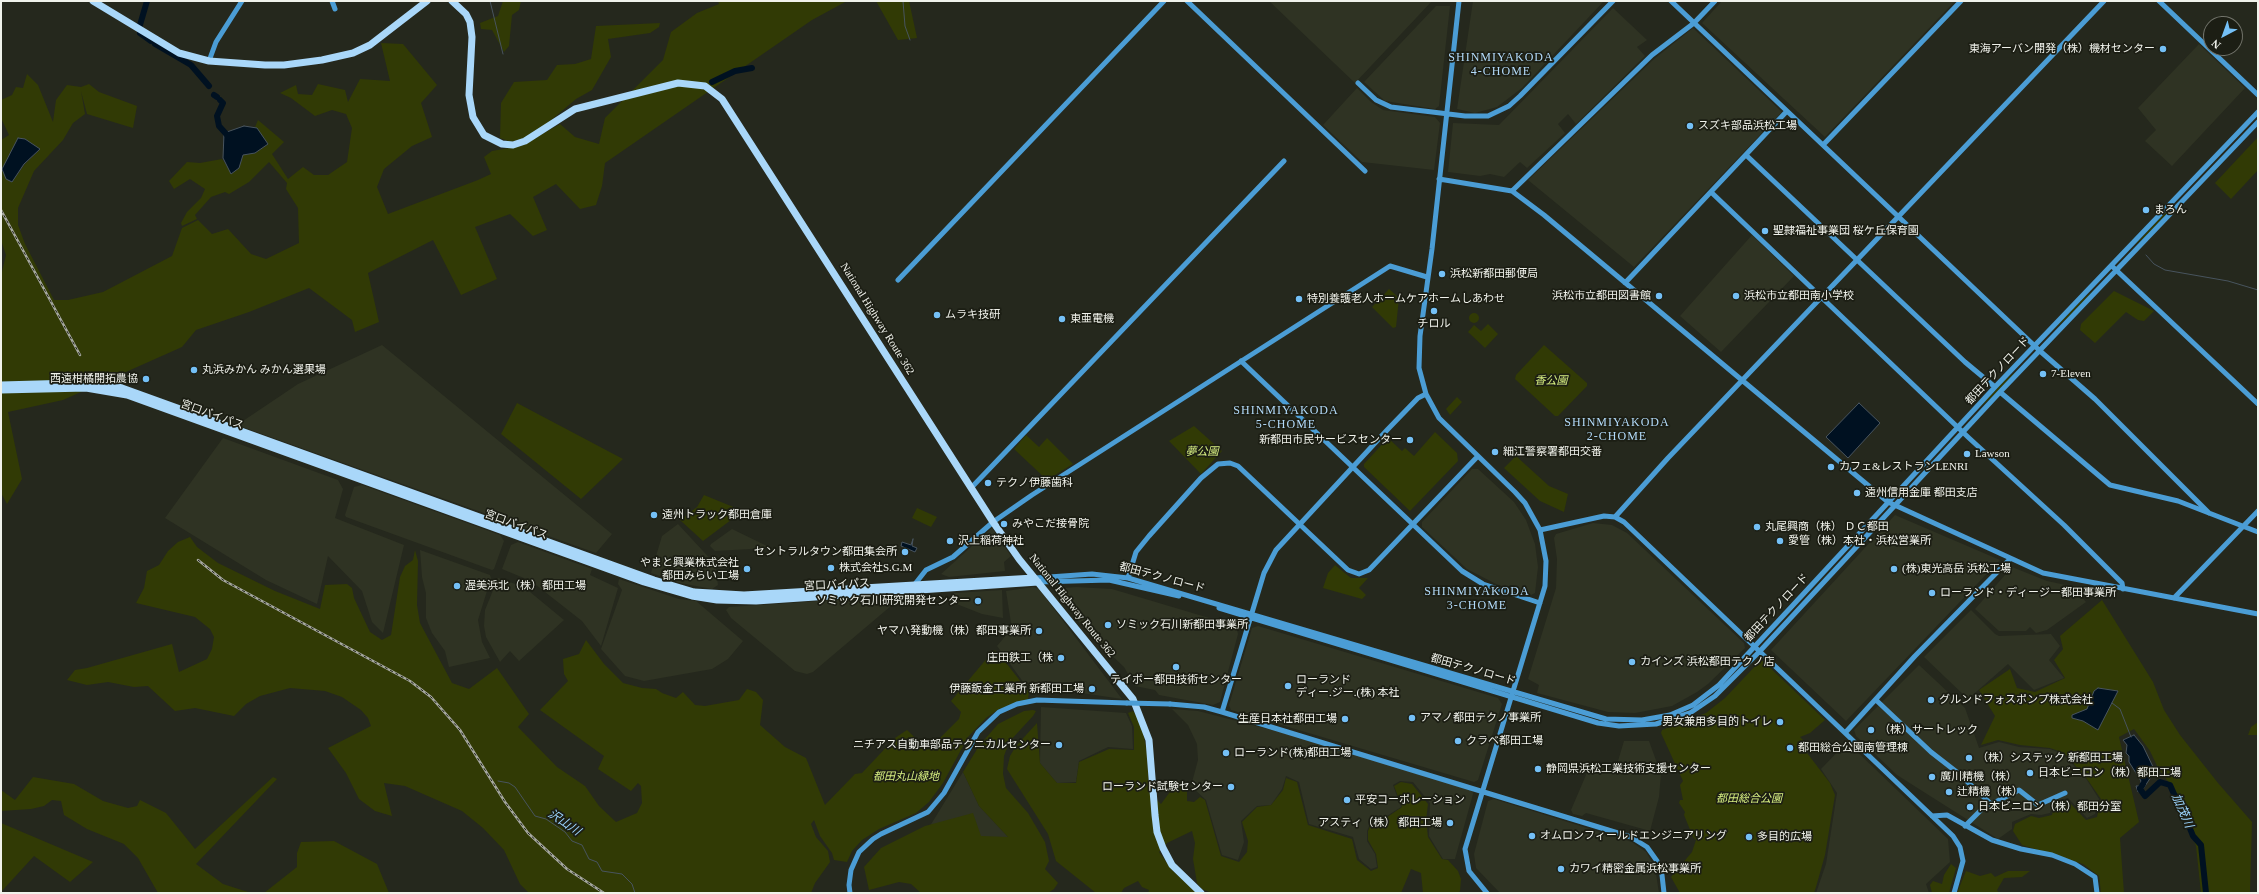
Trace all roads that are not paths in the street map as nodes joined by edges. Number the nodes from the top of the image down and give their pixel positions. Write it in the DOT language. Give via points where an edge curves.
graph roads {
  1 [pos="93,1"];
  2 [pos="242,1"];
  3 [pos="332,1"];
  4 [pos="427,1"];
  5 [pos="452,1"];
  6 [pos="1164,1"];
  7 [pos="1187,1"];
  8 [pos="1459,1"];
  9 [pos="1613,1"];
  10 [pos="1671,1"];
  11 [pos="1714,1"];
  12 [pos="1961,1"];
  13 [pos="2104,1"];
  14 [pos="2159,1"];
  15 [pos="335,9"];
  16 [pos="1694,23"];
  17 [pos="209,61"];
  18 [pos="1358,83"];
  19 [pos="2258,95"];
  20 [pos="1787,111"];
  21 [pos="2258,112"];
  22 [pos="1447,114"];
  23 [pos="2258,122"];
  24 [pos="1823,144"];
  25 [pos="1746,155"];
  26 [pos="1284,161"];
  27 [pos="1365,171"];
  28 [pos="1439,179"];
  29 [pos="1512,191"];
  30 [pos="1711,192"];
  31 [pos="1899,216"];
  32 [pos="1857,260"];
  33 [pos="2112,266"];
  34 [pos="2117,270"];
  35 [pos="1427,277"];
  36 [pos="898,280"];
  37 [pos="1625,283"];
  38 [pos="1822,298"];
  39 [pos="2035,346"];
  40 [pos="2040,351"];
  41 [pos="1241,361"];
  42 [pos="1743,380"];
  43 [pos="1,385"];
  44 [pos="1995,387"];
  45 [pos="1,390"];
  46 [pos="2000,392"];
  47 [pos="1426,394"];
  48 [pos="2258,404"];
  49 [pos="1961,430"];
  50 [pos="1478,456"];
  51 [pos="1352,466"];
  52 [pos="971,488"];
  53 [pos="1888,502"];
  54 [pos="1894,505"];
  55 [pos="2258,511"];
  56 [pos="2209,513"];
  57 [pos="1615,517"];
  58 [pos="993,522"];
  59 [pos="1298,523"];
  60 [pos="1412,524"];
  61 [pos="2243,527"];
  62 [pos="1540,530"];
  63 [pos="2258,532"];
  64 [pos="2010,559"];
  65 [pos="1128,578"];
  66 [pos="1036,580"];
  67 [pos="915,584"];
  68 [pos="2123,589"];
  69 [pos="2174,598"];
  70 [pos="1540,603"];
  71 [pos="2258,614"];
  72 [pos="1251,616"];
  73 [pos="1755,647"];
  74 [pos="1760,651"];
  75 [pos="1512,695"];
  76 [pos="1876,700"];
  77 [pos="1222,712"];
  78 [pos="1844,733"];
  79 [pos="1482,791"];
  80 [pos="2065,793"];
  81 [pos="1991,804"];
  82 [pos="1932,816"];
  83 [pos="1965,826"];
  84 [pos="850,893"];
  85 [pos="1201,893"];
  86 [pos="1487,893"];
  87 [pos="1664,893"];
  88 [pos="1954,893"];
  89 [pos="2097,893"];
  1 -- 17 [label="highway" via="179,53"];
  2 -- 17 [label="street" via="216,42"];
  3 -- 15 [label="street"];
  4 -- 17 [label="highway" via="370,45 339,58 284,65"];
  5 -- 52 [label="highway, National Highway Route 362" via="466,14 472,30 469,95 473,118 484,135 502,144 525,142 575,109 678,83 705,86 722,99"];
  6 -- 36 [label="street"];
  7 -- 27 [label="street"];
  8 -- 22 [label="street"];
  9 -- 22 [label="street" via="1509,106 1478,117"];
  10 -- 16 [label="street"];
  11 -- 16 [label="street"];
  12 -- 24 [label="street"];
  13 -- 31 [label="street"];
  14 -- 19 [label="street"];
  16 -- 20 [label="street"];
  16 -- 29 [label="street" via="1652,55"];
  18 -- 22 [label="street" via="1376,100 1391,107"];
  20 -- 24 [label="street"];
  20 -- 25 [label="street"];
  21 -- 33 [label="street, 都田テクノロード"];
  22 -- 28 [label="street"];
  23 -- 34 [label="street, 都田テクノロード"];
  24 -- 31 [label="street"];
  25 -- 30 [label="street"];
  25 -- 32 [label="street"];
  26 -- 52 [label="street"];
  28 -- 29 [label="street"];
  28 -- 35 [label="street"];
  29 -- 37 [label="street"];
  30 -- 37 [label="street"];
  30 -- 38 [label="street"];
  31 -- 32 [label="street"];
  31 -- 39 [label="street"];
  32 -- 38 [label="street"];
  32 -- 44 [label="street"];
  33 -- 34 [label="street"];
  33 -- 39 [label="street, 都田テクノロード"];
  34 -- 40 [label="street, 都田テクノロード"];
  34 -- 48 [label="street"];
  35 -- 41 [label="street" via="1390,266"];
  35 -- 47 [label="street" via="1418,357"];
  37 -- 42 [label="street"];
  38 -- 42 [label="street"];
  38 -- 49 [label="street"];
  39 -- 40 [label="street"];
  39 -- 44 [label="street, 都田テクノロード"];
  40 -- 46 [label="street, 都田テクノロード"];
  40 -- 56 [label="street" via="2094,399"];
  41 -- 51 [label="street"];
  41 -- 58 [label="street"];
  42 -- 53 [label="street"];
  42 -- 57 [label="street"];
  43 -- 67 [label="highway, 宮口バイパス" via="74,383 104,384 122,388 654,580 694,592 744,595"];
  44 -- 49 [label="street, 都田テクノロード"];
  45 -- 66 [label="highway, 宮口バイパス" via="86,388 127,395 640,581 692,596 717,600 756,601"];
  46 -- 49 [label="street, 都田テクノロード"];
  46 -- 56 [label="street" via="2110,485 2178,501"];
  47 -- 50 [label="street" via="1443,422"];
  47 -- 51 [label="street" via="1418,398"];
  49 -- 53 [label="street, 都田テクノロード"];
  49 -- 54 [label="street, 都田テクノロード"];
  49 -- 68 [label="street" via="2064,525 2122,583"];
  50 -- 60 [label="street"];
  50 -- 62 [label="street" via="1525,503"];
  51 -- 59 [label="street"];
  51 -- 60 [label="street"];
  52 -- 58 [label="highway, National Highway Route 362"];
  53 -- 54 [label="street"];
  53 -- 73 [label="street, 都田テクノロード"];
  54 -- 64 [label="street"];
  54 -- 74 [label="street, 都田テクノロード"];
  55 -- 61 [label="street"];
  56 -- 61 [label="street"];
  57 -- 62 [label="street" via="1604,516"];
  57 -- 73 [label="street" via="1624,522"];
  58 -- 66 [label="highway, National Highway Route 362"];
  58 -- 67 [label="street" via="953,557 923,572"];
  59 -- 60 [label="street" via="1348,570 1359,574 1369,570"];
  59 -- 65 [label="street" via="1238,466 1230,463 1218,464 1201,478 1136,552"];
  59 -- 72 [label="street" via="1271,557"];
  60 -- 70 [label="street" via="1472,578"];
  61 -- 63 [label="street"];
  61 -- 69 [label="street"];
  62 -- 70 [label="street" via="1547,566"];
  64 -- 68 [label="street" via="2043,573"];
  64 -- 76 [label="street" via="1915,656"];
  65 -- 66 [label="street, 都田テクノロード" via="1092,574"];
  65 -- 72 [label="street, 都田テクノロード"];
  66 -- 67 [label="highway, 宮口バイパス"];
  66 -- 72 [label="street, 都田テクノロード" via="1097,579 1127,583"];
  66 -- 85 [label="highway, National Highway Route 362" via="1133,699 1150,740 1157,832 1172,865"];
  68 -- 69 [label="street"];
  69 -- 71 [label="street"];
  70 -- 75 [label="street"];
  72 -- 75 [label="street, 都田テクノロード"];
  72 -- 77 [label="street"];
  73 -- 74 [label="street"];
  73 -- 75 [label="street, 都田テクノロード" via="1703,698 1685,709 1655,718 1606,719"];
  74 -- 75 [label="street, 都田テクノロード" via="1707,703 1686,715 1656,724 1619,726 1598,723"];
  74 -- 78 [label="street"];
  75 -- 79 [label="street"];
  76 -- 78 [label="street"];
  76 -- 81 [label="street"];
  77 -- 79 [label="street"];
  77 -- 84 [label="street, bridge" via="1204,707 1170,704 1037,700 1017,704 999,712 978,732 944,793 928,812 881,834 859,852 850,874"];
  78 -- 82 [label="street"];
  79 -- 86 [label="street" via="1465,849 1465,858 1473,878"];
  79 -- 87 [label="street" via="1636,839 1647,847 1657,861"];
  80 -- 81 [label="street" via="2038,805 2020,790"];
  81 -- 83 [label="street"];
  82 -- 83 [label="street" via="1948,815"];
  82 -- 88 [label="street" via="1953,836 1962,851 1963,863"];
  83 -- 89 [label="street" via="1992,840 2052,855 2076,864 2095,876"];
}
